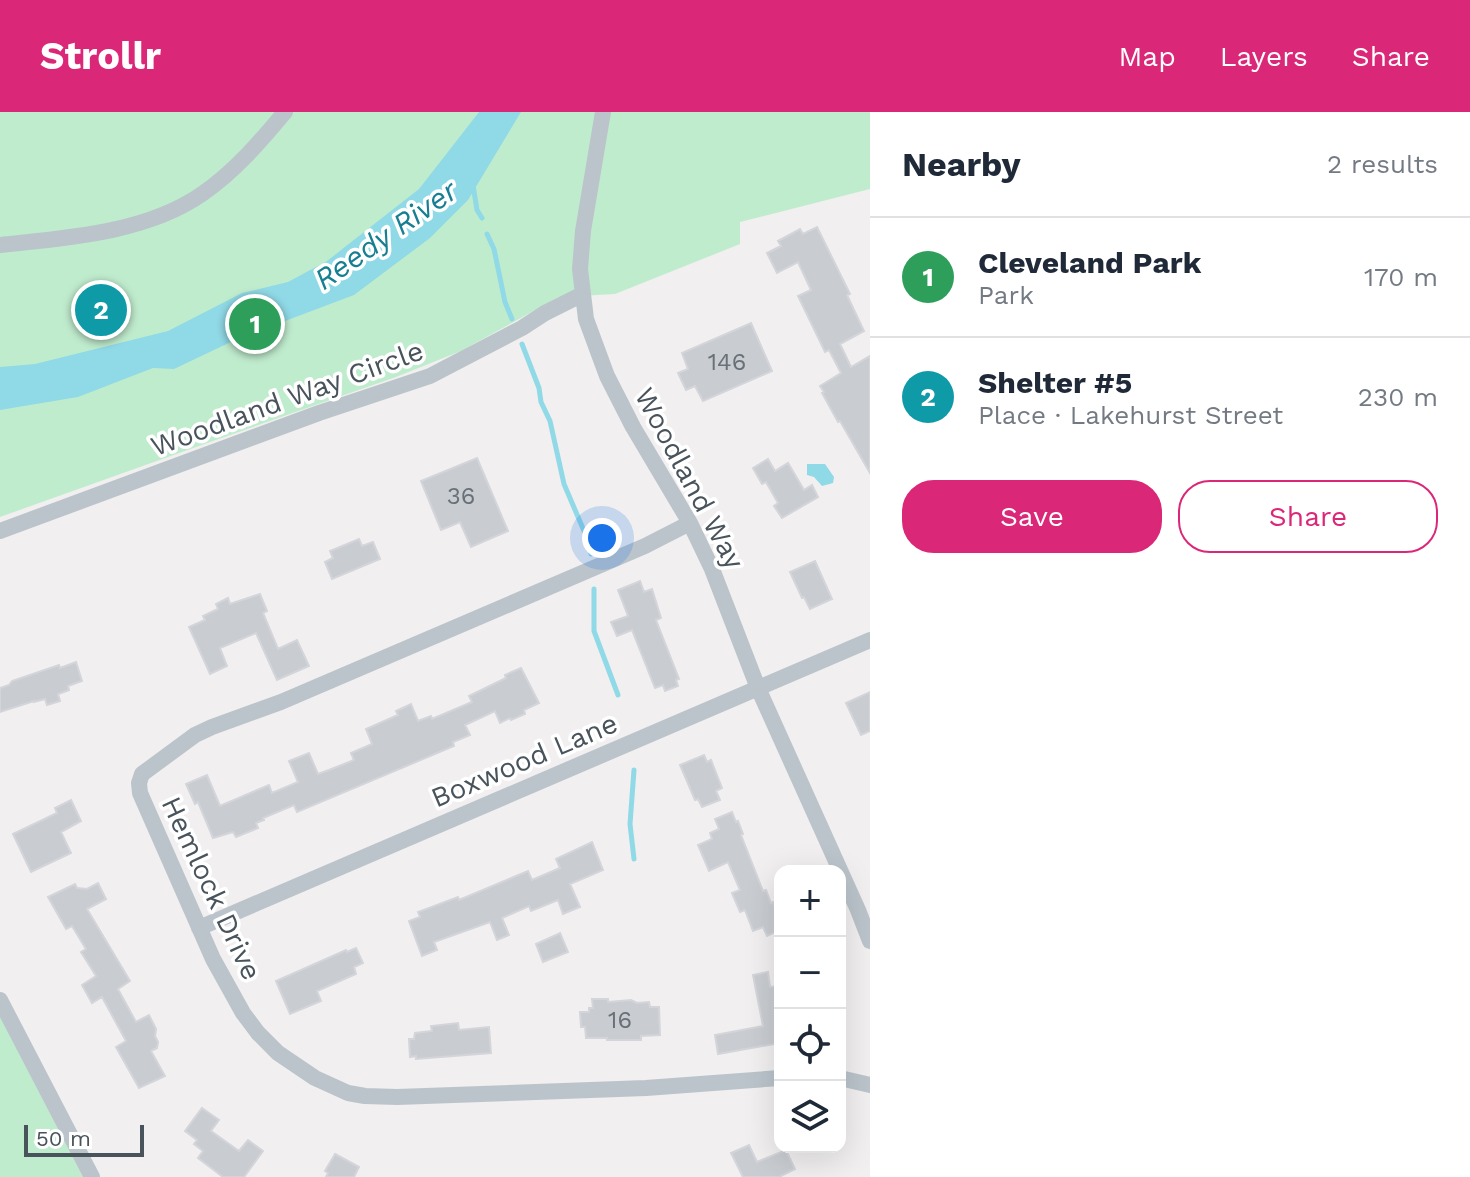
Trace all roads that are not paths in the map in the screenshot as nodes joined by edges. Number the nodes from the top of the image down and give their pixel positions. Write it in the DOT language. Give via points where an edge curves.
graph roads {
  1 [pos="285,112"];
  2 [pos="603,112"];
  3 [pos="0,245"];
  4 [pos="583,294"];
  5 [pos="690,523"];
  6 [pos="0,531"];
  7 [pos="870,640"];
  8 [pos="758,688"];
  9 [pos="199,928"];
  10 [pos="870,941"];
  11 [pos="0,1000"];
  12 [pos="774,1078"];
  13 [pos="846,1079"];
  14 [pos="870,1085"];
  15 [pos="92,1177"];
  1 -- 3 [label="street" via="234,169 172,211 92,234"];
  2 -- 4 [label="street, Woodland Way" via="583,231"];
  4 -- 5 [label="street, Woodland Way" via="586,319 607,376"];
  4 -- 6 [label="street, Woodland Way Circle" via="430,376"];
  5 -- 8 [label="street, Woodland Way"];
  5 -- 9 [label="street, Hemlock Drive" via="281,702 212,727 142,774 145,808"];
  7 -- 8 [label="street, Boxwood Lane"];
  8 -- 9 [label="street, Boxwood Lane"];
  8 -- 10 [label="street, Woodland Way"];
  9 -- 12 [label="street, Hemlock Drive" via="258,1033 315,1078 348,1093 397,1097"];
  11 -- 15 [label="street"];
  13 -- 14 [label="street"];
}
